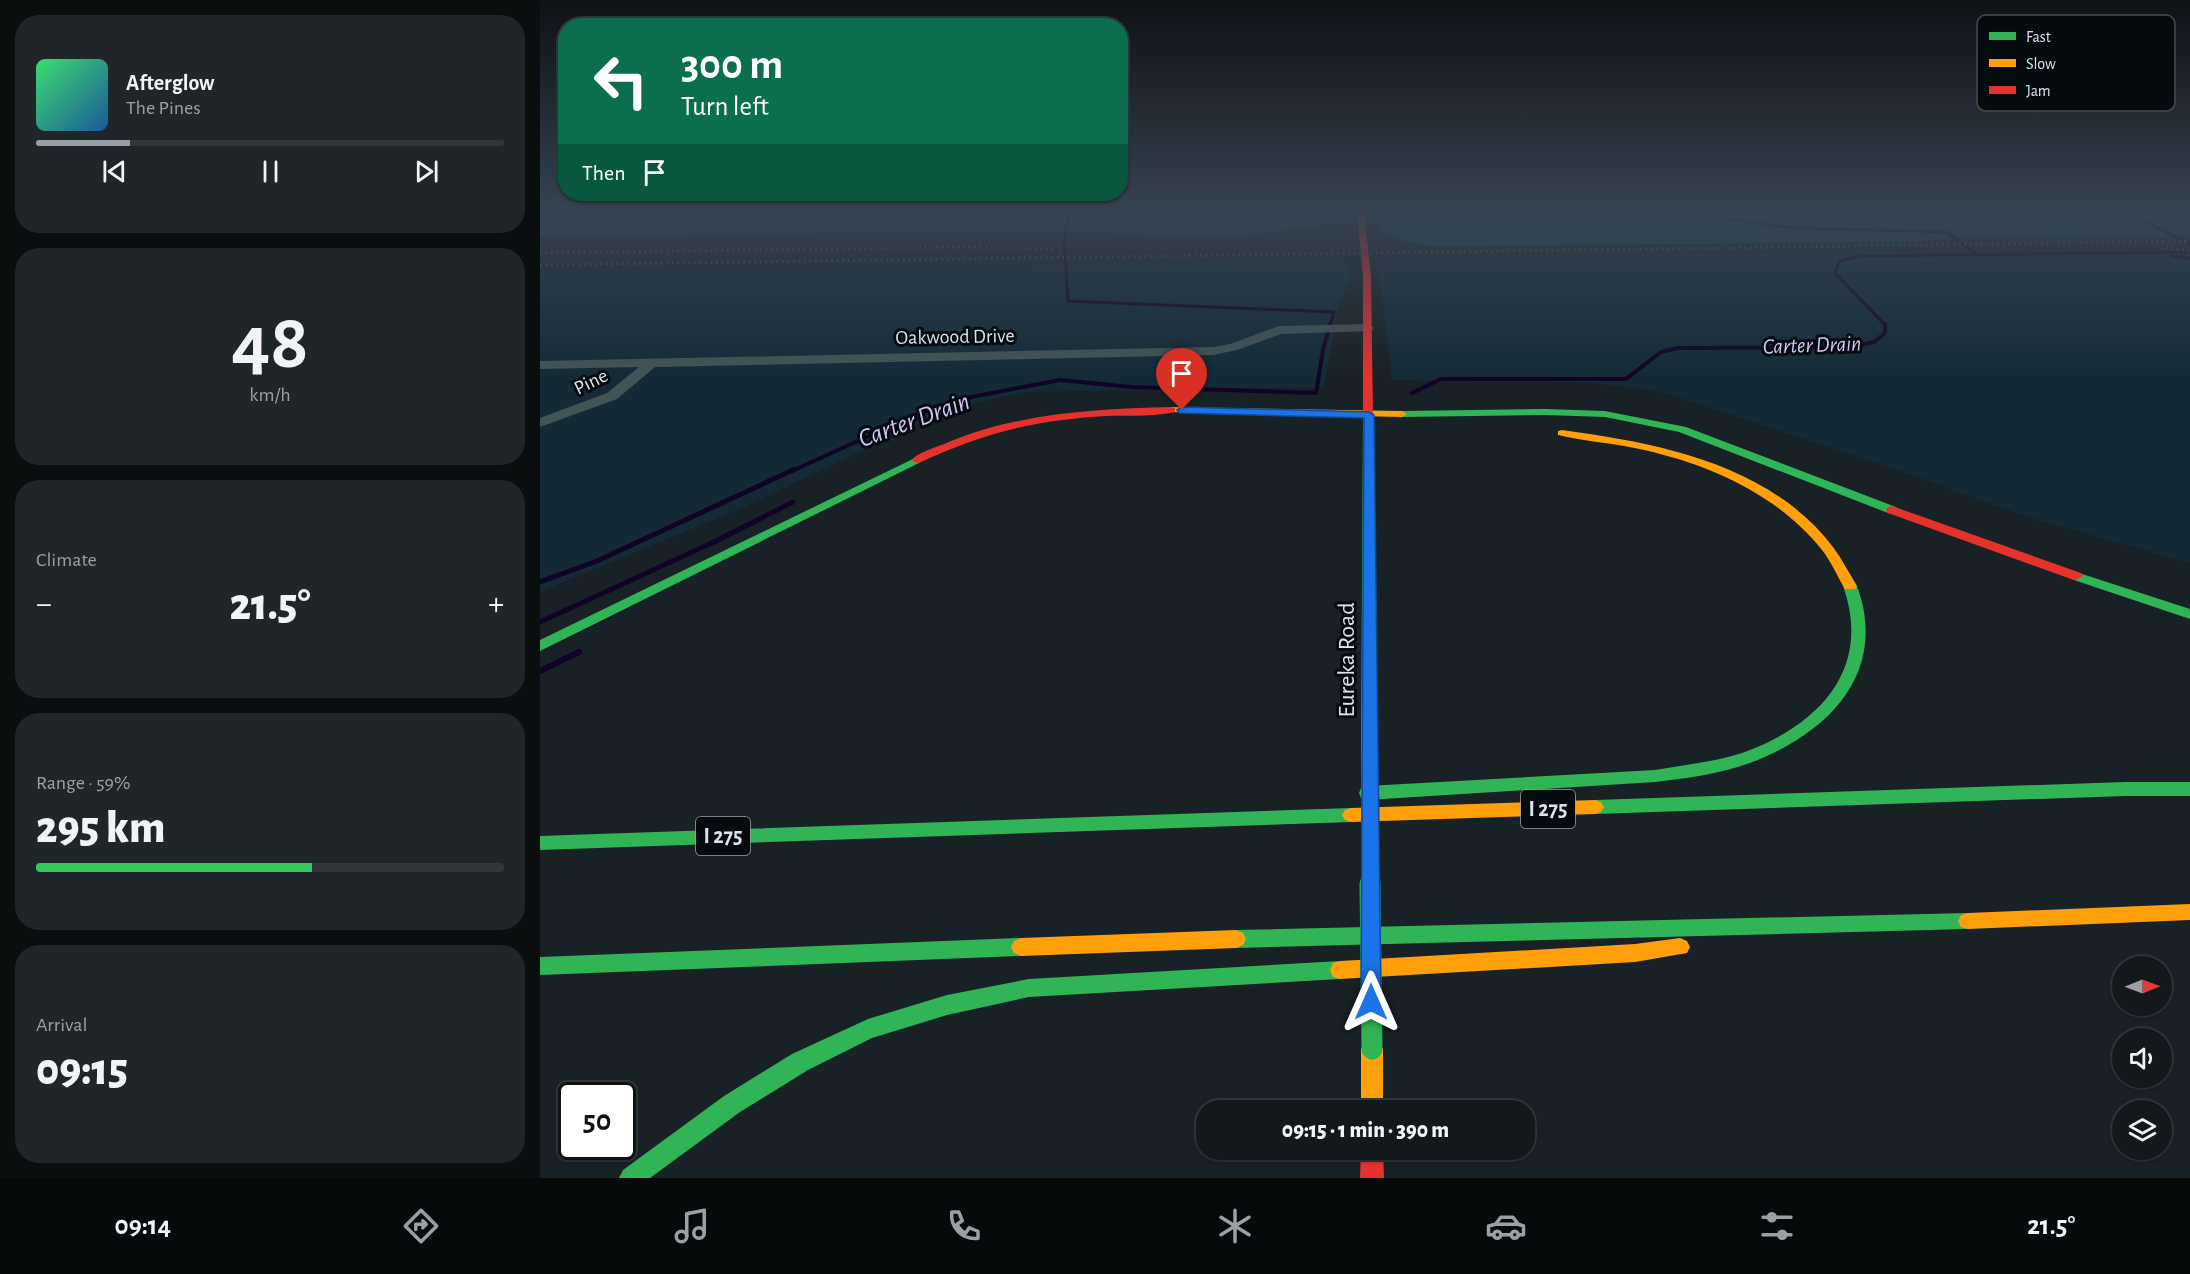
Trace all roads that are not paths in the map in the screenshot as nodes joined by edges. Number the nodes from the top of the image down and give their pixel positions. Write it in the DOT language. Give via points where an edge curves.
graph roads {
  1 [pos="1366,266"];
  2 [pos="1368,328"];
  3 [pos="651,363"];
  4 [pos="540,365"];
  5 [pos="1369,415"];
  6 [pos="540,423"];
  7 [pos="1487,427"];
  8 [pos="1543,432"];
  9 [pos="2190,614"];
  10 [pos="540,646"];
  11 [pos="2190,789"];
  12 [pos="1359,794"];
  13 [pos="1181,807"];
  14 [pos="907,830"];
  15 [pos="540,843"];
  16 [pos="2190,912"];
  17 [pos="1871,925"];
  18 [pos="1730,942"];
  19 [pos="1694,946"];
  20 [pos="540,966"];
  21 [pos="1372,1100"];
  22 [pos="1372,1160"];
  23 [pos="632,1178"];
  24 [pos="1372,1178"];
  1 -- 2 [label="main road, Eureka Road"];
  2 -- 3 [label="street, Oakwood Drive" via="1279,330 1214,351"];
  2 -- 5 [label="main road, Eureka Road"];
  3 -- 4 [label="street, Oakwood Drive"];
  3 -- 6 [label="street, Pine" via="612,396"];
  5 -- 7 [label="main road"];
  5 -- 9 [label="main road" via="1574,412 1655,422 1703,436 2043,565"];
  5 -- 10 [label="main road" via="1122,411 1053,417 1008,426 916,460"];
  5 -- 21 [label="main road, Eureka Road, bridge"];
  8 -- 12 [label="main road" via="1602,437 1678,454 1730,474 1781,503 1823,540 1847,577 1858,608 1862,637 1854,671 1826,712 1789,740 1726,763 1641,778"];
  11 -- 14 [label="main road, I 275"];
  13 -- 14 [label="main road"];
  14 -- 15 [label="main road, I 275"];
  16 -- 17 [label="main road"];
  17 -- 18 [label="main road"];
  17 -- 20 [label="main road" via="1300,936"];
  19 -- 23 [label="main road" via="1635,953 1029,988 957,1003 868,1029 800,1062 732,1104"];
  22 -- 24 [label="main road"];
}
